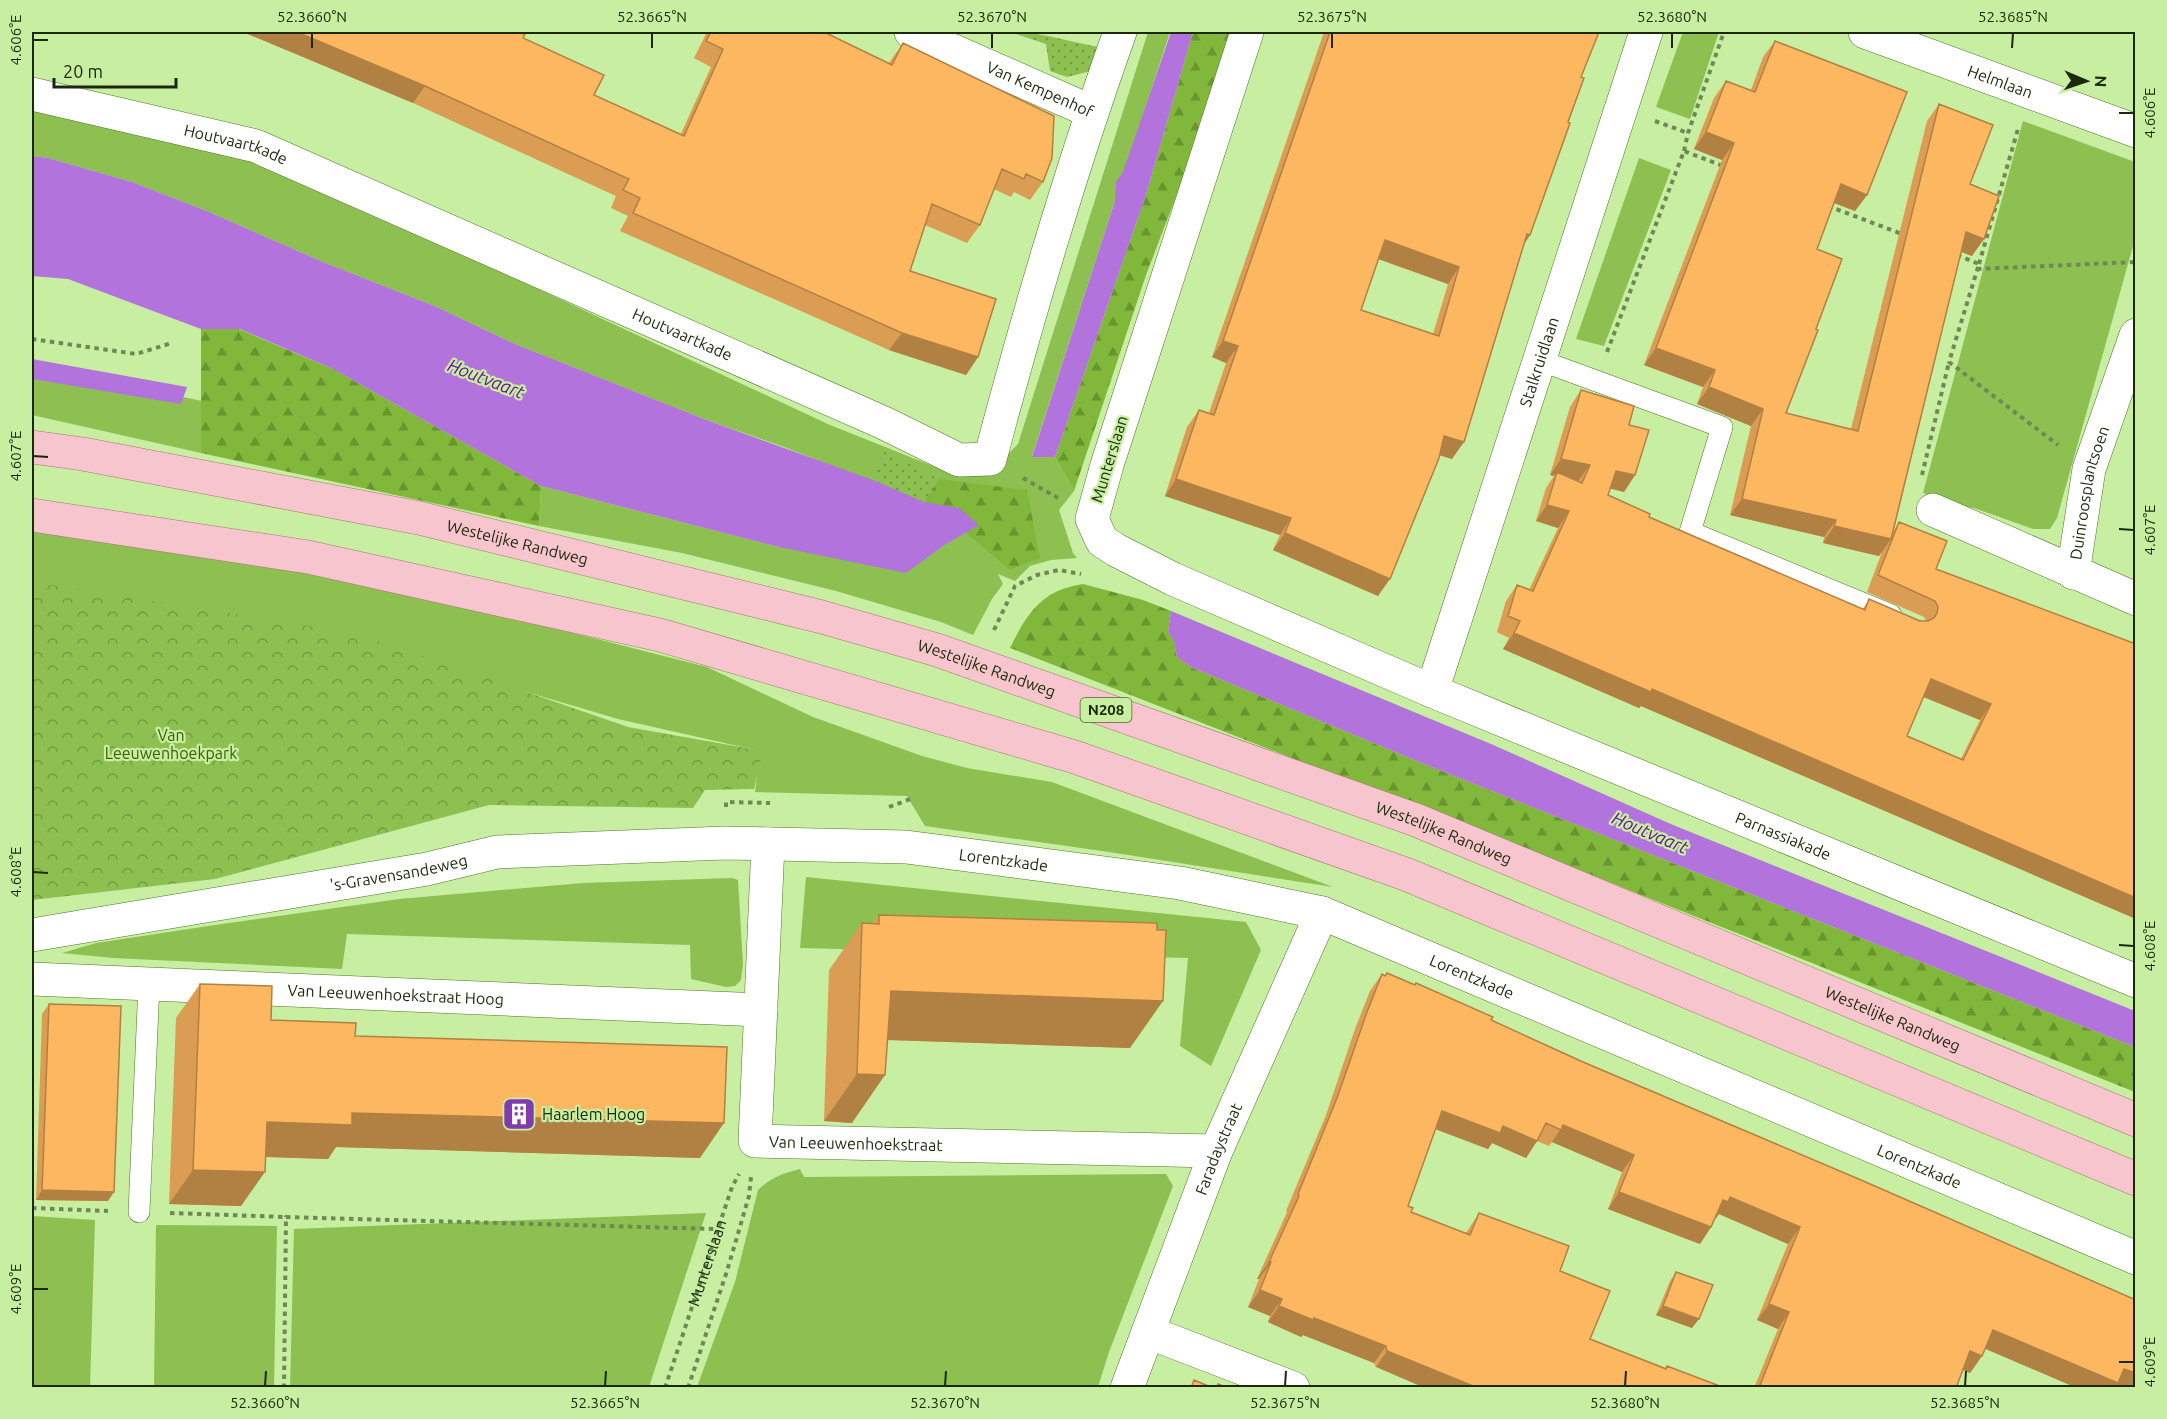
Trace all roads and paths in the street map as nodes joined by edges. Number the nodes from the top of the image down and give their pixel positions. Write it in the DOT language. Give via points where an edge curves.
graph roads {
  1 [pos="911,32"];
  2 [pos="1120,32"];
  3 [pos="1247,32"];
  4 [pos="1646,32"];
  5 [pos="1724,32"];
  6 [pos="1865,32"];
  7 [pos="2029,92"];
  8 [pos="32,94"];
  9 [pos="1092,112"];
  10 [pos="2136,131"];
  11 [pos="1684,151"];
  12 [pos="1728,168"];
  13 [pos="1826,205"];
  14 [pos="1902,234"];
  15 [pos="1946,251"];
  16 [pos="2136,262"];
  17 [pos="1979,264"];
  18 [pos="1977,269"];
  19 [pos="2136,335"];
  20 [pos="32,339"];
  21 [pos="172,343"];
  22 [pos="1539,360"];
  23 [pos="1949,362"];
  24 [pos="1596,380"];
  25 [pos="32,447"];
  26 [pos="990,459"];
  27 [pos="2089,469"];
  28 [pos="1933,510"];
  29 [pos="32,516"];
  30 [pos="1092,519"];
  31 [pos="2073,573"];
  32 [pos="1092,576"];
  33 [pos="2136,599"];
  34 [pos="1914,625"];
  35 [pos="992,633"];
  36 [pos="1432,691"];
  37 [pos="768,844"];
  38 [pos="1322,913"];
  39 [pos="32,935"];
  40 [pos="32,979"];
  41 [pos="2136,981"];
  42 [pos="149,984"];
  43 [pos="761,1010"];
  44 [pos="2136,1120"];
  45 [pos="755,1141"];
  46 [pos="1216,1151"];
  47 [pos="2136,1179"];
  48 [pos="139,1212"];
  49 [pos="717,1229"];
  50 [pos="2136,1258"];
  51 [pos="1148,1332"];
  52 [pos="284,1388"];
  53 [pos="665,1388"];
  54 [pos="688,1388"];
  55 [pos="1127,1388"];
  56 [pos="1293,1388"];
  1 -- 9 [label="street, Van Kempenhof"];
  2 -- 9 [label="street, Van Kempenhof"];
  3 -- 30 [label="street, Munterslaan"];
  4 -- 22 [label="street, Stalkruidlaan"];
  5 -- 11 [label="path"];
  6 -- 7 [label="street, Helmlaan"];
  7 -- 10 [label="street, Helmlaan"];
  7 -- 17 [label="path"];
  8 -- 26 [label="street, Houtvaartkade" via="256,146 873,418 959,460"];
  9 -- 26 [label="street"];
  11 -- 12 [label="path"];
  11 -- 24 [label="path"];
  13 -- 14 [label="path"];
  15 -- 17 [label="path"];
  16 -- 18 [label="path"];
  17 -- 18 [label="path"];
  18 -- 23 [label="path"];
  19 -- 27 [label="street, Duinroosplantsoen"];
  20 -- 21 [label="path" via="136,354"];
  22 -- 24 [label="lane"];
  22 -- 36 [label="street, Stalkruidlaan"];
  23 -- 27 [label="path"];
  23 -- 28 [label="path" via="1917,497"];
  24 -- 34 [label="lane" via="1722,426 1690,532"];
  25 -- 44 [label="main road, Westelijke Randweg / N208" via="419,518 822,617 937,650 1416,820"];
  26 -- 30 [label="path"];
  27 -- 31 [label="street, Duinroosplantsoen"];
  28 -- 31 [label="street, Duinroosplantsoen"];
  29 -- 47 [label="main road" via="308,557 660,635 1075,757 1408,875"];
  30 -- 36 [label="street, Munterslaan" via="1102,541 1125,555"];
  31 -- 33 [label="street"];
  32 -- 35 [label="path" via="1059,570 1037,574 1015,586"];
  36 -- 41 [label="street, Parnassiakade"];
  37 -- 38 [label="street, Lorentzkade" via="906,847 1180,883"];
  37 -- 39 [label="street, 's-Gravensandeweg" via="497,852 427,869"];
  37 -- 43 [label="street, Van Leeuwenhoekstraat"];
  38 -- 46 [label="street, Faradaystraat"];
  38 -- 50 [label="street, Lorentzkade"];
  40 -- 42 [label="street, Van Leeuwenhoekstraat Hoog"];
  42 -- 43 [label="street, Van Leeuwenhoekstraat Hoog"];
  42 -- 48 [label="lane"];
  43 -- 45 [label="street, Van Leeuwenhoekstraat"];
  45 -- 46 [label="street, Van Leeuwenhoekstraat"];
  45 -- 49 [label="path, Munterslaan"];
  45 -- 54 [label="path" via="749,1196"];
  46 -- 51 [label="street, Faradaystraat"];
  49 -- 52 [label="path" via="286,1217"];
  49 -- 53 [label="path, Munterslaan"];
  51 -- 55 [label="street, Faradaystraat"];
  51 -- 56 [label="street"];
}
